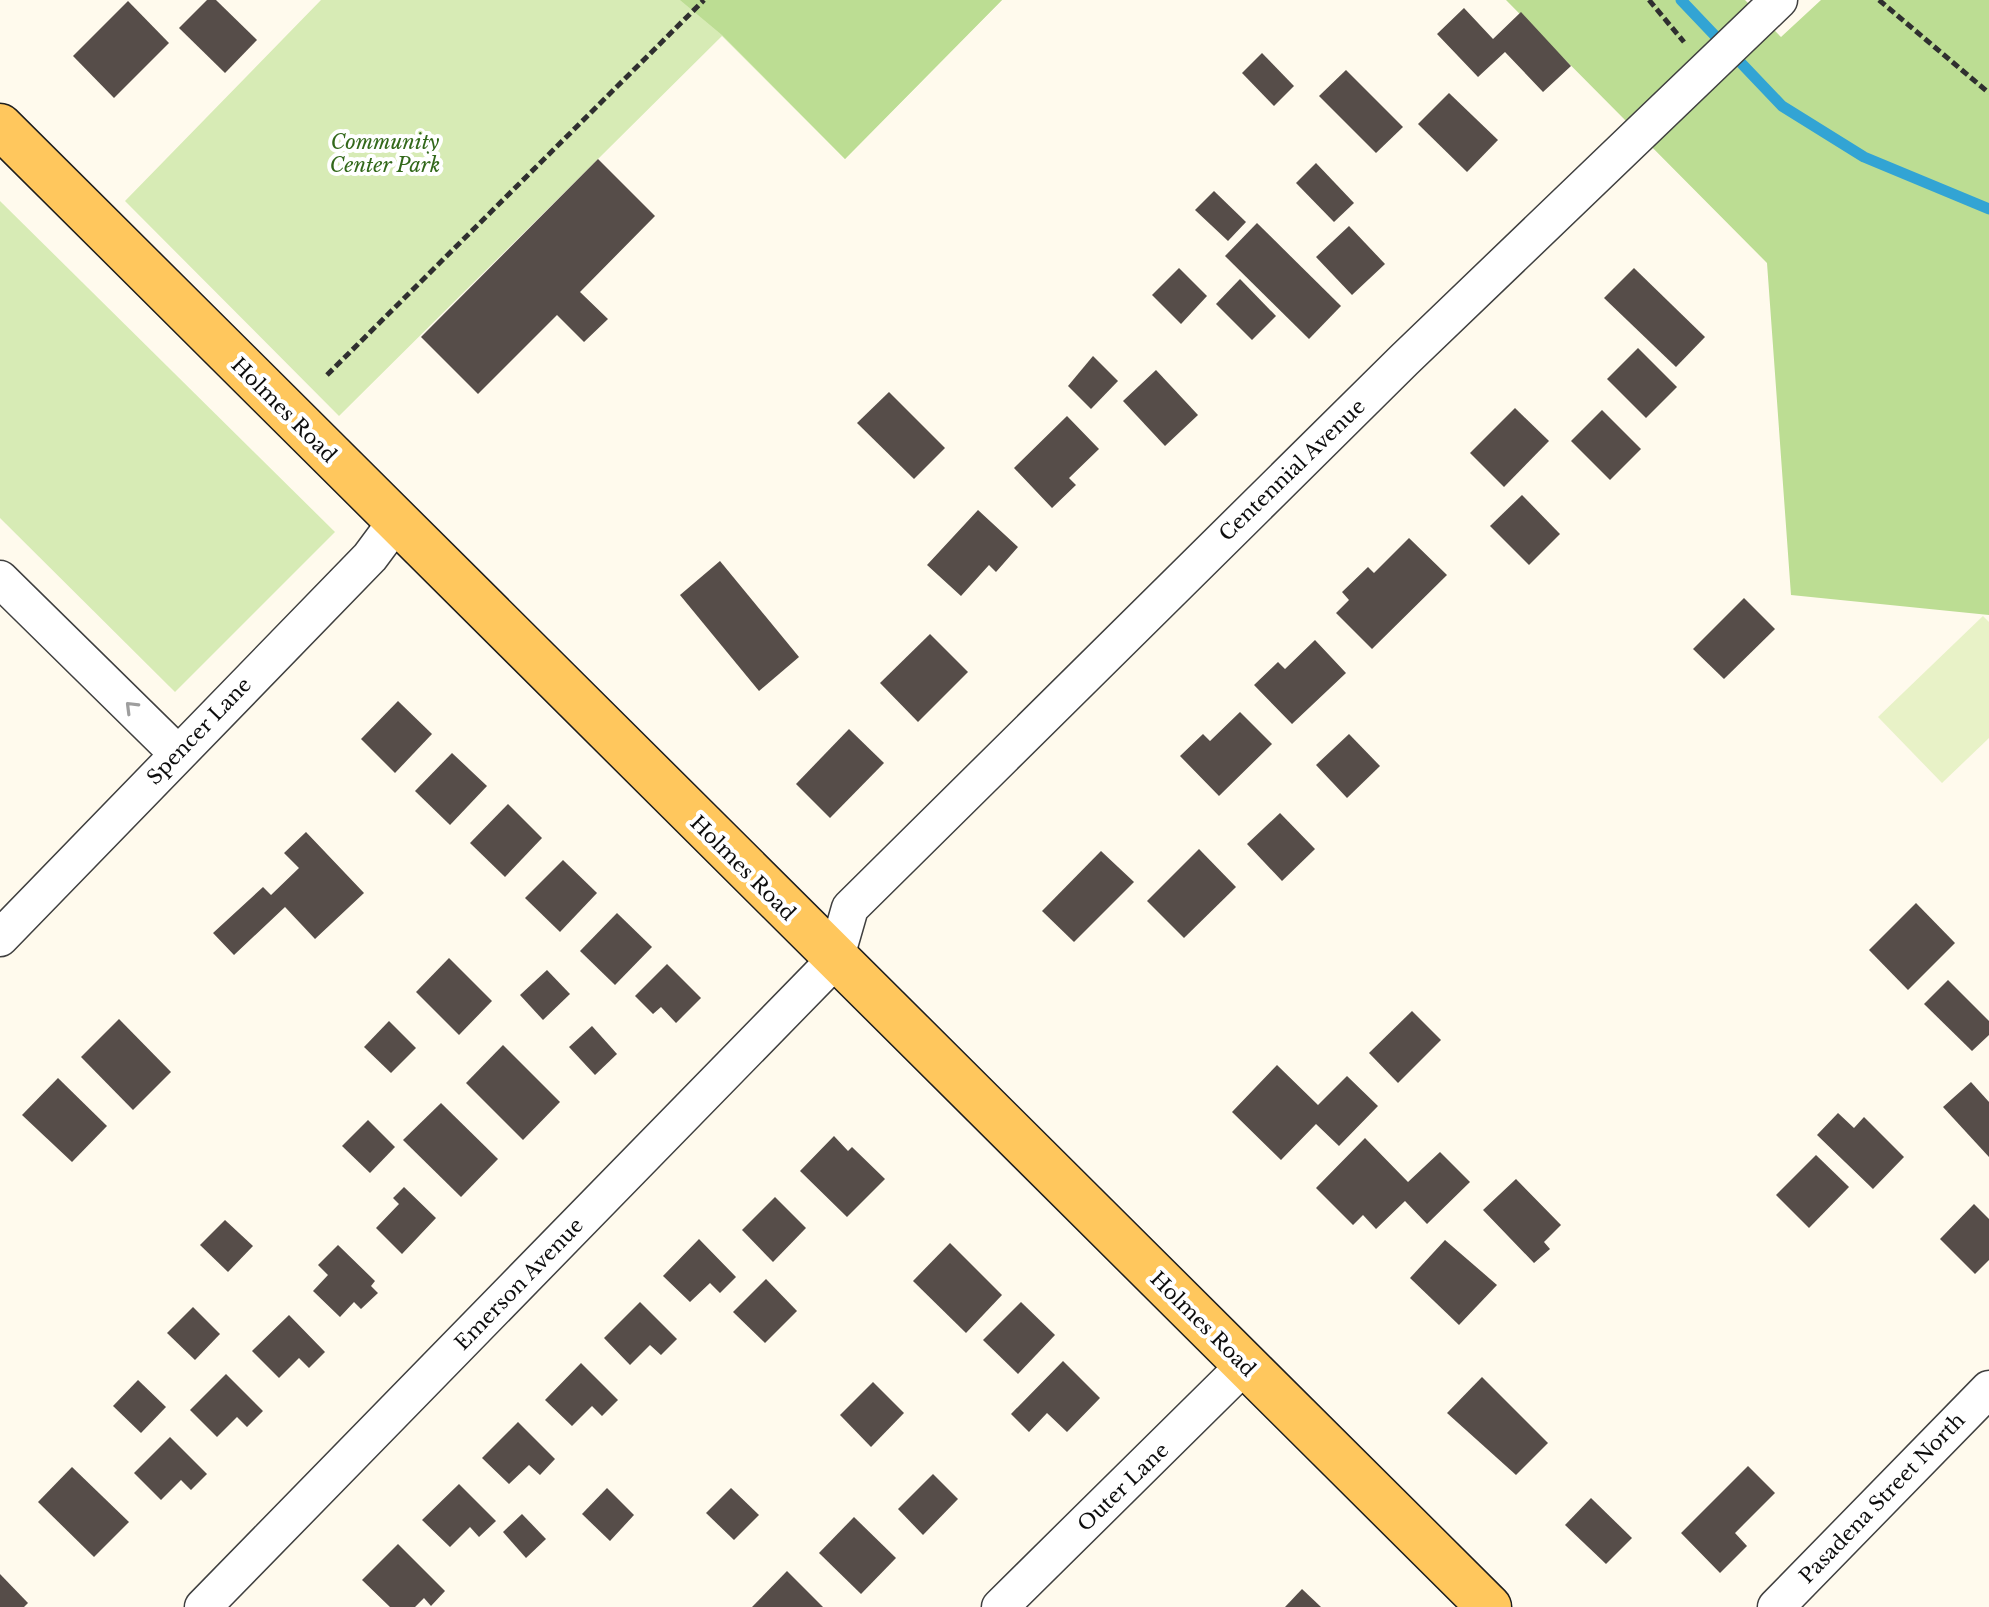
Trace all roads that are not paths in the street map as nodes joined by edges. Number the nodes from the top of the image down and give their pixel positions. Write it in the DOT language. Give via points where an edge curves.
graph roads {
  1 [pos="1779,0"];
  2 [pos="0,126"];
  3 [pos="396,522"];
  4 [pos="0,579"];
  5 [pos="177,753"];
  6 [pos="0,938"];
  7 [pos="835,960"];
  8 [pos="1245,1365"];
  9 [pos="1989,1389"];
  10 [pos="203,1607"];
  11 [pos="1000,1607"];
  12 [pos="1489,1607"];
  13 [pos="1776,1607"];
  1 -- 7 [label="street, Centennial Avenue" via="1404,360 850,908"];
  2 -- 3 [label="main road, Holmes Road"];
  3 -- 5 [label="street, Spencer Lane" via="370,557"];
  3 -- 7 [label="main road, Holmes Road"];
  5 -- 4 [label="street, one-way"];
  5 -- 6 [label="street, Spencer Lane"];
  7 -- 8 [label="main road, Holmes Road"];
  7 -- 10 [label="street, Emerson Avenue"];
  8 -- 11 [label="street, Outer Lane"];
  8 -- 12 [label="main road, Holmes Road"];
  9 -- 13 [label="street, Pasadena Street North"];
}
